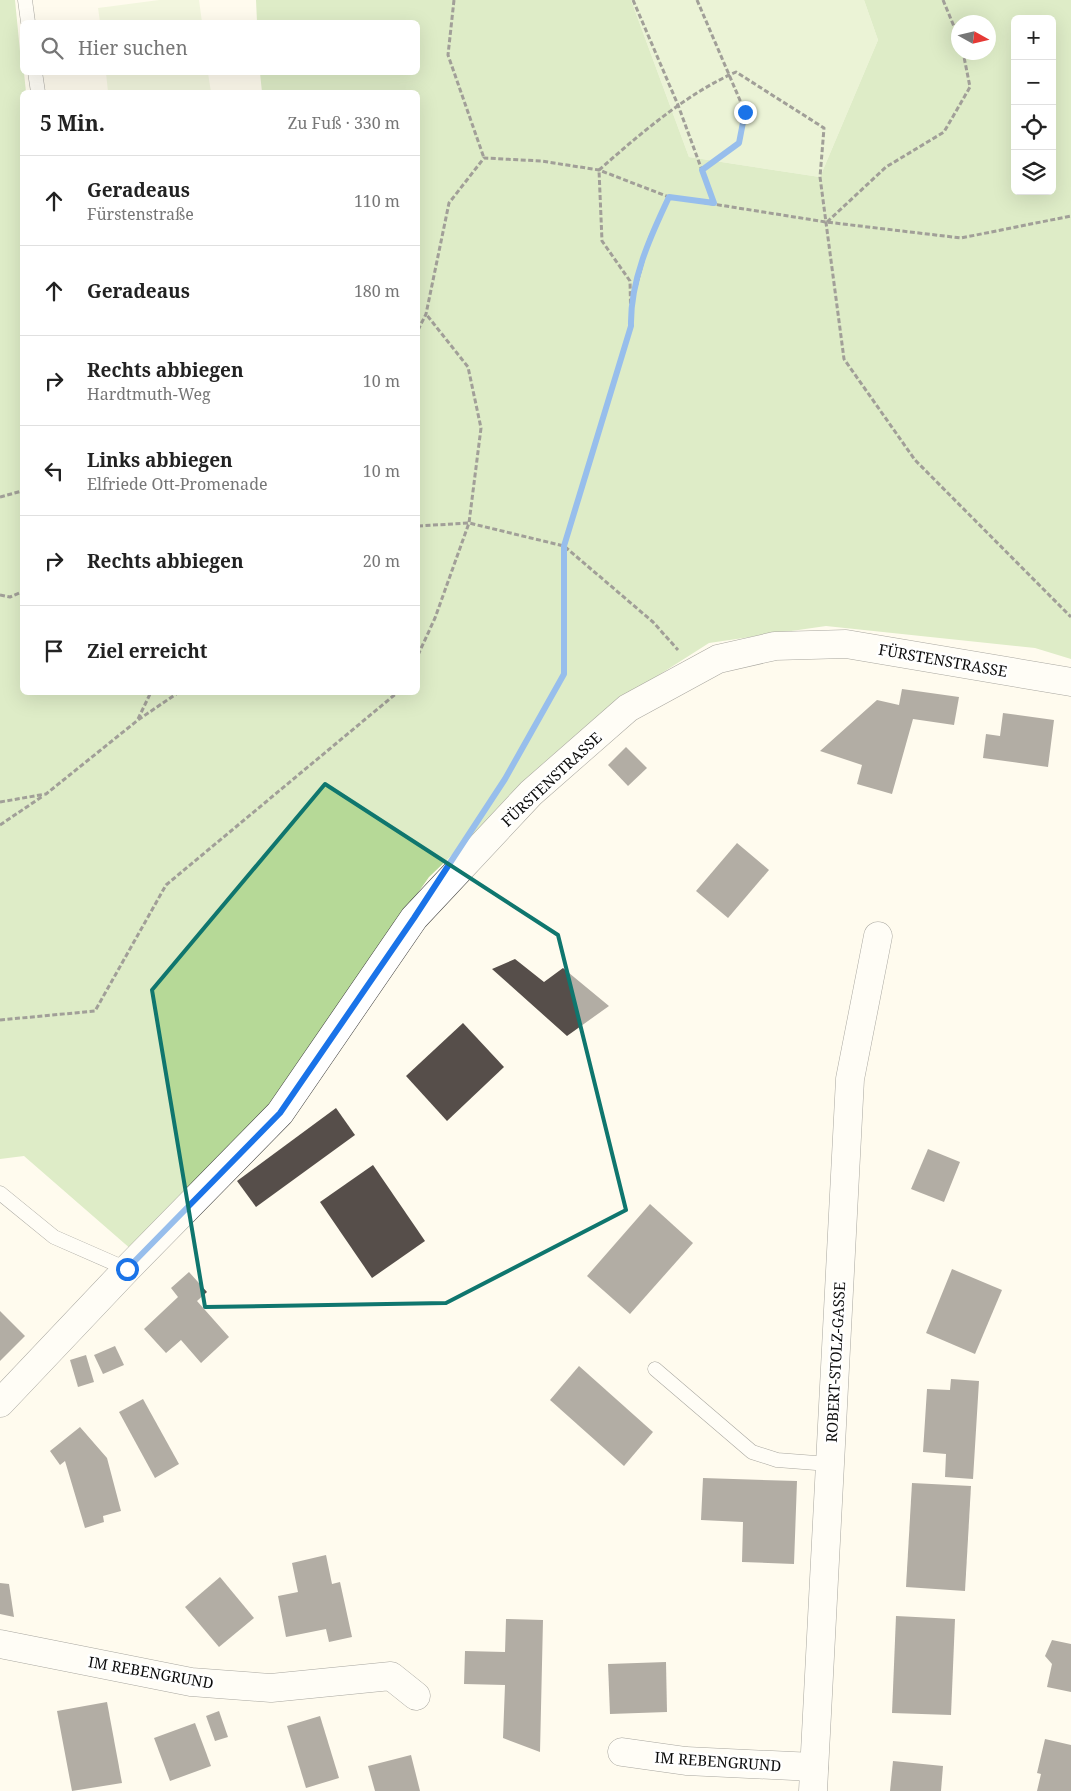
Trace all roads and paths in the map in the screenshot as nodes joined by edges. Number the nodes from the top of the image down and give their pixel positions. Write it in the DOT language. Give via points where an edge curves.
graph roads {
  1 [pos="25,0"];
  2 [pos="454,0"];
  3 [pos="633,0"];
  4 [pos="697,0"];
  5 [pos="943,0"];
  6 [pos="951,19"];
  7 [pos="28,20"];
  8 [pos="965,60"];
  9 [pos="35,75"];
  10 [pos="729,75"];
  11 [pos="38,90"];
  12 [pos="678,106"];
  13 [pos="484,158"];
  14 [pos="599,170"];
  15 [pos="702,170"];
  16 [pos="669,197"];
  17 [pos="714,203"];
  18 [pos="1071,216"];
  19 [pos="826,222"];
  20 [pos="630,306"];
  21 [pos="426,314"];
  22 [pos="420,326"];
  23 [pos="20,491"];
  24 [pos="0,497"];
  25 [pos="469,523"];
  26 [pos="420,526"];
  27 [pos="564,546"];
  28 [pos="20,593"];
  29 [pos="0,595"];
  30 [pos="1070,616"];
  31 [pos="420,650"];
  32 [pos="697,670"];
  33 [pos="1071,682"];
  34 [pos="150,695"];
  35 [pos="175,695"];
  36 [pos="394,695"];
  37 [pos="138,720"];
  38 [pos="505,779"];
  39 [pos="46,794"];
  40 [pos="0,802"];
  41 [pos="0,825"];
  42 [pos="878,936"];
  43 [pos="0,1020"];
  44 [pos="0,1193"];
  45 [pos="127,1269"];
  46 [pos="655,1370"];
  47 [pos="0,1403"];
  48 [pos="829,1464"];
  49 [pos="0,1644"];
  50 [pos="416,1696"];
  51 [pos="622,1752"];
  52 [pos="814,1779"];
  1 -- 7 [label="lane"];
  2 -- 13 [label="path" via="448,55"];
  3 -- 12 [label="path"];
  4 -- 10 [label="path"];
  5 -- 6 [label="path"];
  8 -- 19 [label="path" via="970,87 944,132 886,167"];
  9 -- 11 [label="lane"];
  10 -- 12 [label="path"];
  10 -- 15 [label="path" via="745,112 739,143"];
  10 -- 19 [label="path" via="736,72 824,128 820,177"];
  12 -- 14 [label="path"];
  12 -- 15 [label="path"];
  13 -- 14 [label="path" via="541,161"];
  13 -- 21 [label="path" via="449,203"];
  14 -- 16 [label="path"];
  14 -- 20 [label="path" via="602,241 630,281"];
  15 -- 17 [label="path"];
  16 -- 17 [label="path"];
  16 -- 20 [label="path" via="649,239"];
  17 -- 19 [label="path"];
  18 -- 19 [label="path" via="961,238"];
  19 -- 30 [label="path" via="844,359 915,460"];
  20 -- 27 [label="path" via="631,326"];
  21 -- 22 [label="path"];
  21 -- 25 [label="path" via="468,367 481,428"];
  23 -- 24 [label="path"];
  25 -- 26 [label="path"];
  25 -- 27 [label="path"];
  25 -- 31 [label="path"];
  27 -- 32 [label="path" via="653,622"];
  27 -- 38 [label="path" via="564,674"];
  28 -- 29 [label="path" via="10,597"];
  32 -- 33 [label="street, FÜRSTENSTRASSE" via="718,660 775,646 846,644"];
  32 -- 45 [label="street, FÜRSTENSTRASSE" via="628,708 531,794 414,918 280,1113"];
  34 -- 37 [label="path"];
  35 -- 37 [label="path"];
  36 -- 43 [label="path" via="166,885 95,1012"];
  37 -- 39 [label="path"];
  39 -- 40 [label="path"];
  39 -- 41 [label="path"];
  42 -- 48 [label="street, ROBERT-STOLZ-GASSE" via="850,1080"];
  44 -- 45 [label="lane" via="54,1237"];
  45 -- 47 [label="street, FÜRSTENSTRASSE"];
  46 -- 48 [label="lane" via="752,1452 777,1460"];
  48 -- 52 [label="street, ROBERT-STOLZ-GASSE"];
  49 -- 50 [label="street, IM REBENGRUND" via="191,1682 261,1688 391,1676"];
  51 -- 52 [label="street, IM REBENGRUND"];
}
